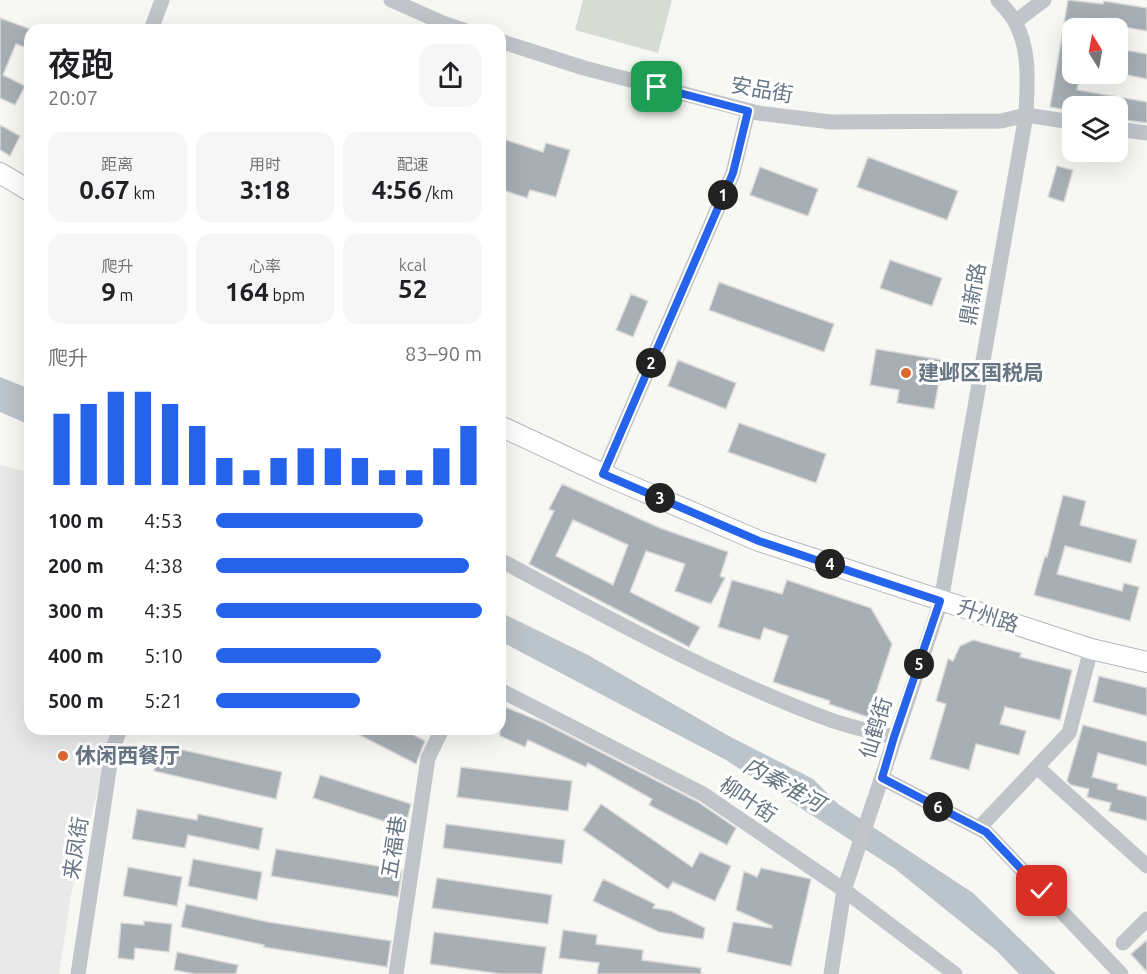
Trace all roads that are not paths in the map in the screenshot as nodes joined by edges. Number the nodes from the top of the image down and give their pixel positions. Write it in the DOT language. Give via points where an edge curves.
graph roads {
  1 [pos="162,0"];
  2 [pos="391,0"];
  3 [pos="998,0"];
  4 [pos="1044,0"];
  5 [pos="1015,22"];
  6 [pos="153,24"];
  7 [pos="446,24"];
  8 [pos="506,43"];
  9 [pos="748,111"];
  10 [pos="1026,115"];
  11 [pos="1062,120"];
  12 [pos="1128,130"];
  13 [pos="1147,133"];
  14 [pos="0,174"];
  15 [pos="24,188"];
  16 [pos="506,429"];
  17 [pos="603,474"];
  18 [pos="506,563"];
  19 [pos="940,601"];
  20 [pos="1091,649"];
  21 [pos="1147,662"];
  22 [pos="506,693"];
  23 [pos="118,735"];
  24 [pos="439,735"];
  25 [pos="894,737"];
  26 [pos="1037,767"];
  27 [pos="882,778"];
  28 [pos="979,828"];
  29 [pos="1147,867"];
  30 [pos="844,890"];
  31 [pos="1147,919"];
  32 [pos="1123,943"];
  33 [pos="78,974"];
  34 [pos="396,974"];
  35 [pos="831,974"];
  36 [pos="955,974"];
  37 [pos="1121,974"];
  1 -- 6 [label="street"];
  2 -- 7 [label="street"];
  3 -- 5 [label="street, 鼎新路"];
  4 -- 5 [label="street"];
  5 -- 10 [label="street, 鼎新路" via="1023,40 1027,67"];
  8 -- 9 [label="street, 安品街" via="584,68"];
  9 -- 10 [label="street, 安品街" via="831,122 1001,121"];
  9 -- 17 [label="street" via="733,173"];
  10 -- 11 [label="street"];
  10 -- 19 [label="street, 鼎新路"];
  12 -- 13 [label="street"];
  14 -- 15 [label="main road"];
  16 -- 17 [label="main road, 升州路"];
  17 -- 19 [label="main road, 升州路" via="759,541"];
  18 -- 25 [label="street" via="741,682 830,720"];
  19 -- 20 [label="main road, 升州路"];
  19 -- 25 [label="street, 仙鹤街"];
  20 -- 21 [label="main road, 升州路"];
  20 -- 26 [label="street" via="1069,733"];
  22 -- 30 [label="street, 柳叶街" via="703,794"];
  23 -- 33 [label="street, 来凤街" via="112,751"];
  24 -- 34 [label="street, 五福巷" via="428,758"];
  25 -- 27 [label="street, 仙鹤街"];
  26 -- 28 [label="street"];
  26 -- 29 [label="street"];
  27 -- 28 [label="street"];
  27 -- 30 [label="street, 仙鹤街"];
  28 -- 37 [label="street"];
  30 -- 35 [label="street"];
  30 -- 36 [label="street, 柳叶街"];
  31 -- 32 [label="street"];
}
